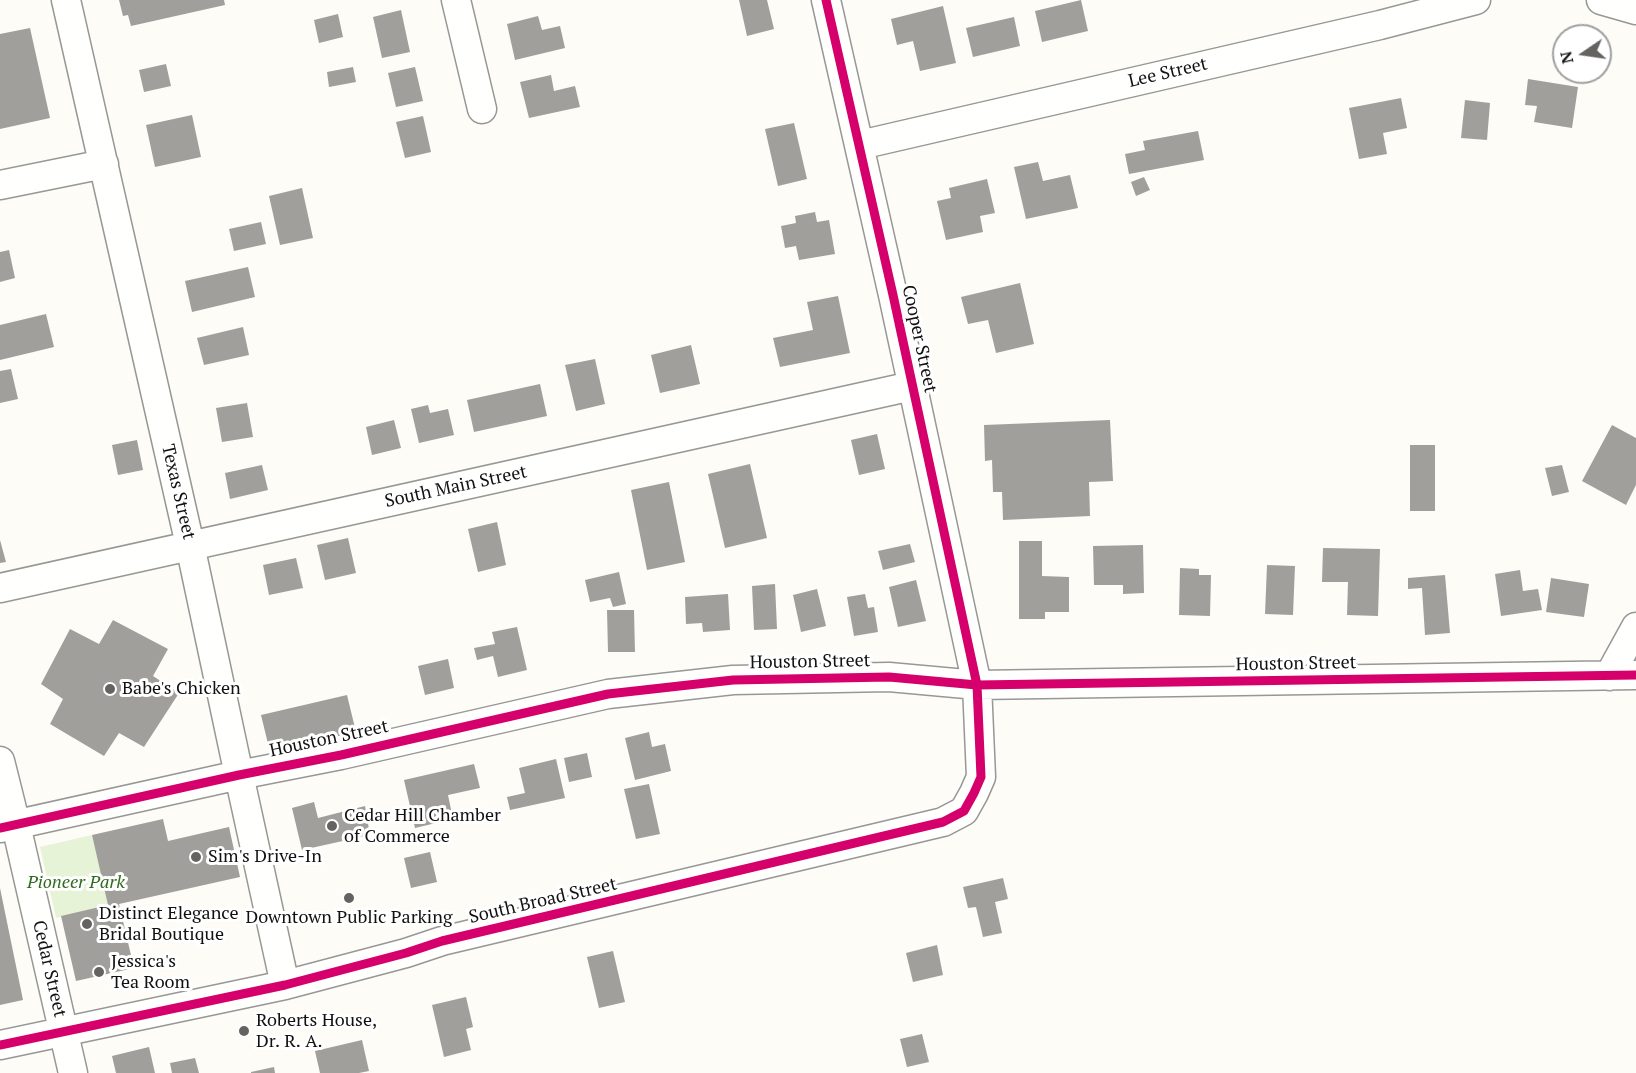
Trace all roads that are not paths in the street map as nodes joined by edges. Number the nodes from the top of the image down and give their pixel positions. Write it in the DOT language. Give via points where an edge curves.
graph roads {
  1 [pos="66,0"];
  2 [pos="456,0"];
  3 [pos="826,0"];
  4 [pos="1476,0"];
  5 [pos="1601,0"];
  6 [pos="1636,10"];
  7 [pos="1377,12"];
  8 [pos="482,109"];
  9 [pos="860,145"];
  10 [pos="104,164"];
  11 [pos="0,185"];
  12 [pos="912,386"];
  13 [pos="190,545"];
  14 [pos="0,588"];
  15 [pos="1636,627"];
  16 [pos="1623,676"];
  17 [pos="977,685"];
  18 [pos="0,761"];
  19 [pos="239,775"];
  20 [pos="8,826"];
  21 [pos="285,985"];
  22 [pos="63,1031"];
  23 [pos="0,1045"];
  24 [pos="73,1073"];
  1 -- 10 [label="street, Texas Street"];
  2 -- 8 [label="street"];
  3 -- 9 [label="street, Cooper Street"];
  4 -- 7 [label="street, Lee Street"];
  5 -- 6 [label="street"];
  7 -- 9 [label="street, Lee Street"];
  9 -- 12 [label="street, Cooper Street"];
  10 -- 11 [label="street"];
  10 -- 13 [label="street, Texas Street"];
  12 -- 13 [label="street, South Main Street"];
  12 -- 17 [label="street, Cooper Street"];
  13 -- 14 [label="street, South Main Street"];
  13 -- 19 [label="street, Texas Street"];
  15 -- 16 [label="street"];
  16 -- 17 [label="street, Houston Street"];
  17 -- 19 [label="street, Houston Street" via="889,678 734,680 608,694"];
  17 -- 21 [label="street, South Broad Street" via="981,777 963,811 943,822 442,941"];
  18 -- 20 [label="street, Cedar Street"];
  19 -- 20 [label="street, Houston Street"];
  19 -- 21 [label="street, Texas Street"];
  20 -- 22 [label="street, Cedar Street"];
  21 -- 22 [label="street, South Broad Street"];
  22 -- 23 [label="street, South Broad Street"];
  22 -- 24 [label="street, Cedar Street"];
}
